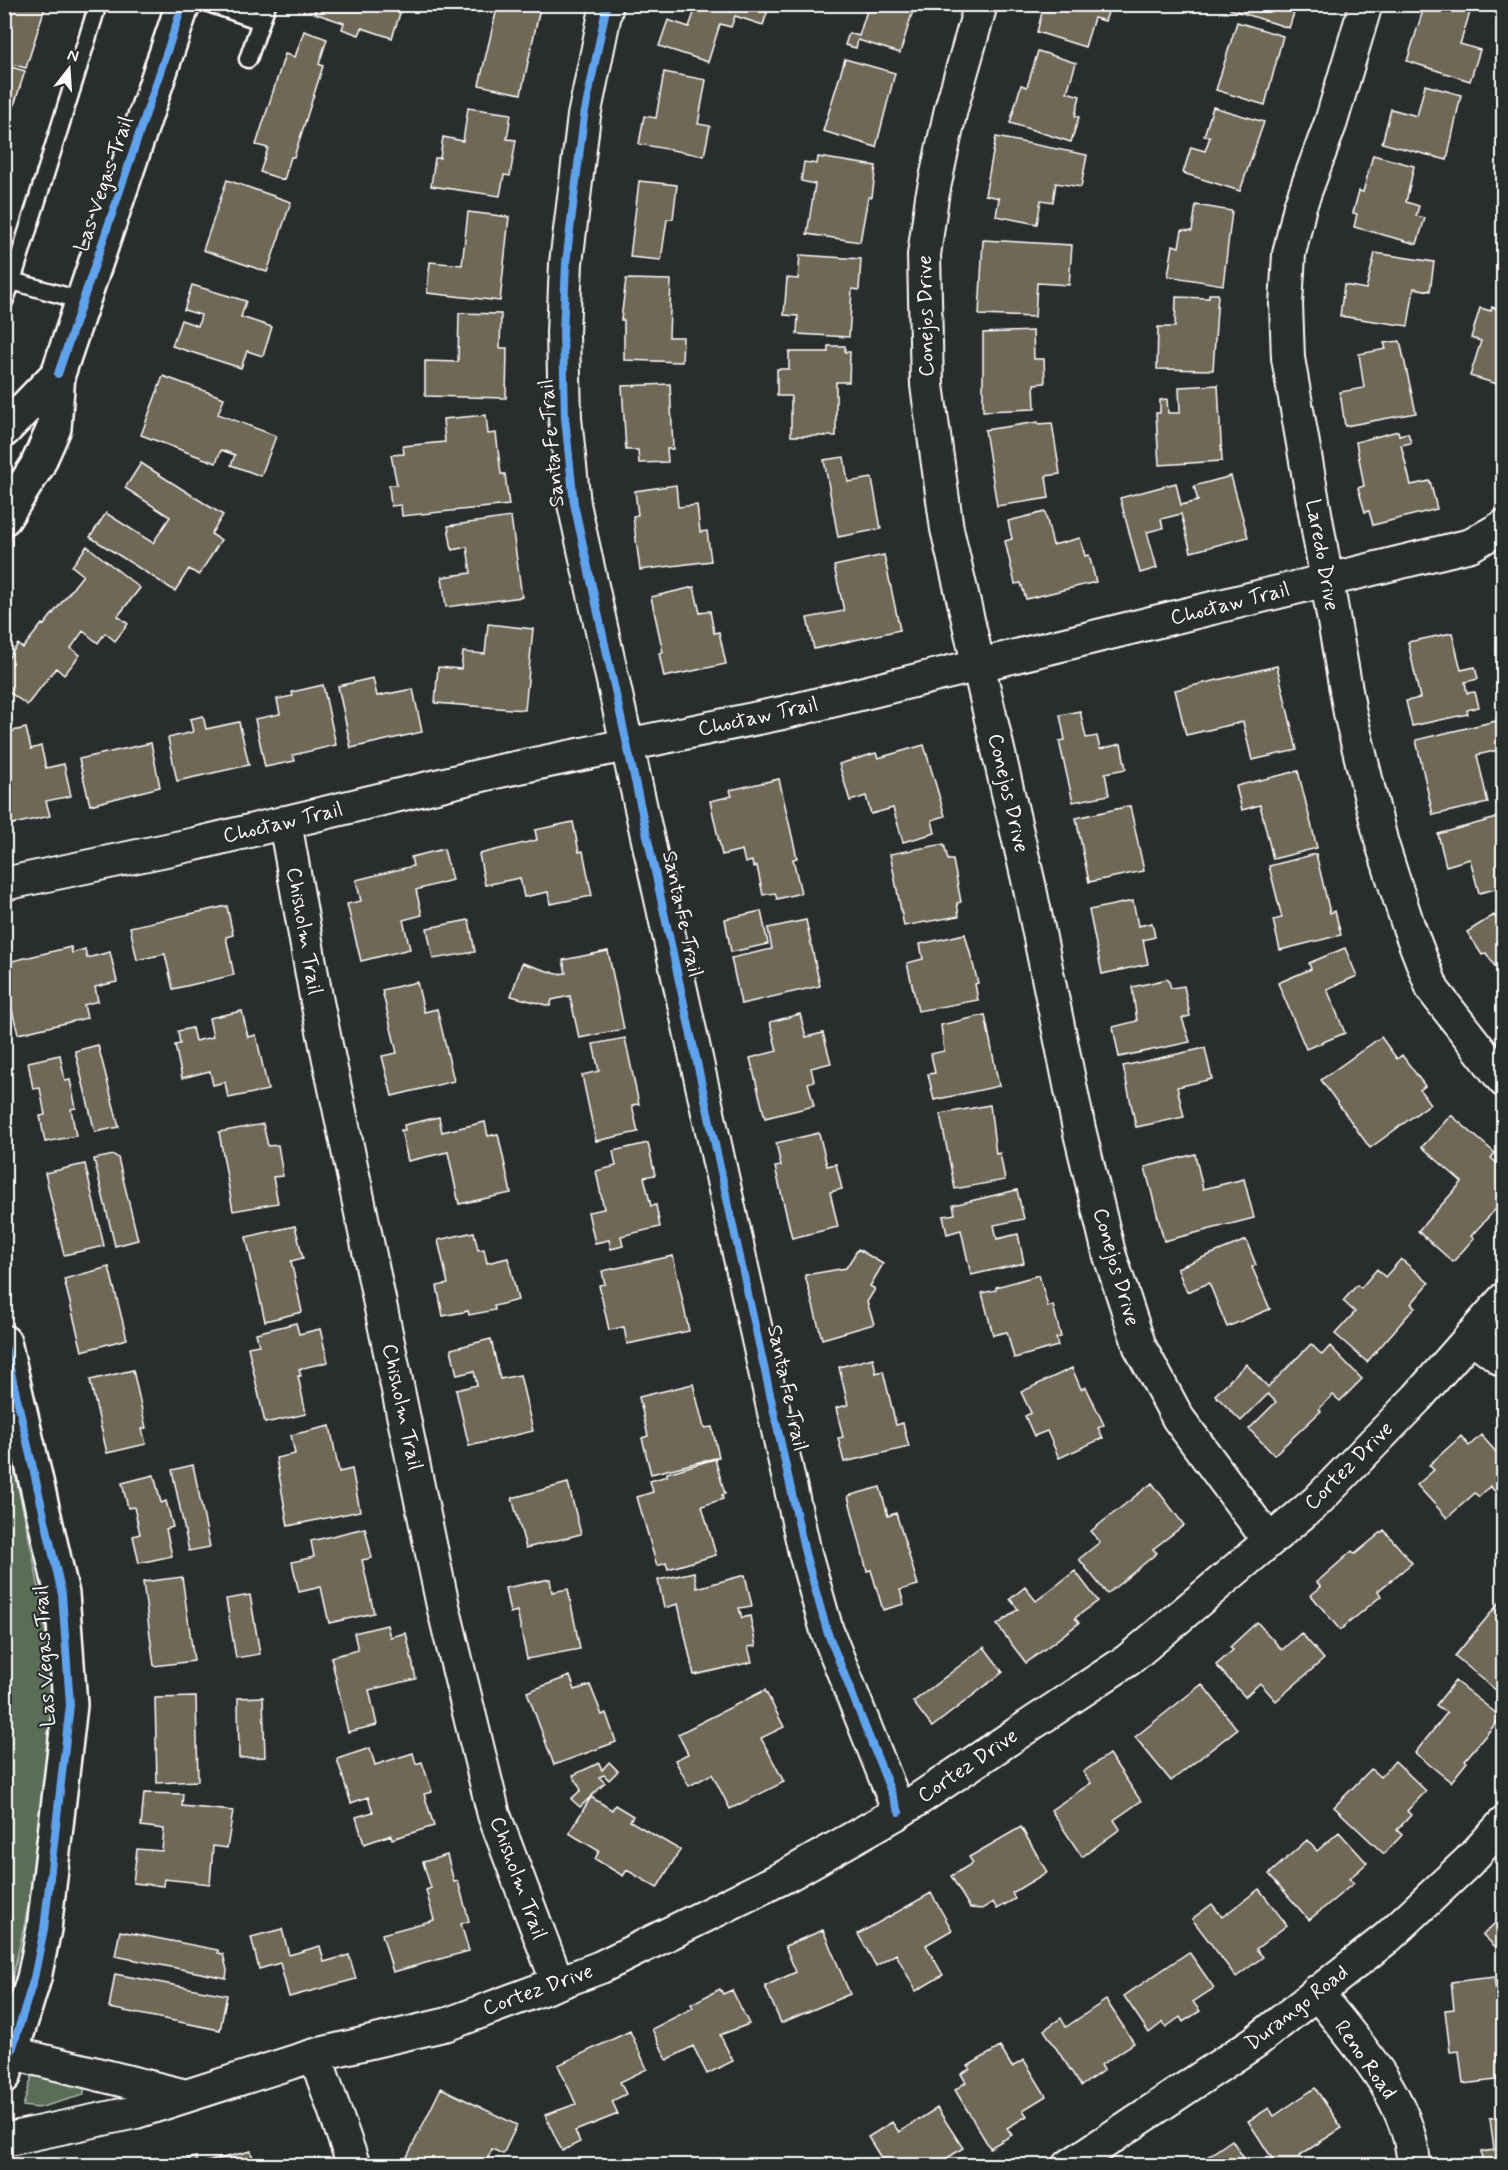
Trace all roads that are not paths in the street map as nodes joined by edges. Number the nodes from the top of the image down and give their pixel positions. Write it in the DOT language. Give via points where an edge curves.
graph roads {
  1 [pos="98,4"];
  2 [pos="183,4"];
  3 [pos="211,4"];
  4 [pos="267,4"];
  5 [pos="607,4"];
  6 [pos="981,4"];
  7 [pos="1366,4"];
  8 [pos="261,21"];
  9 [pos="248,58"];
  10 [pos="12,280"];
  11 [pos="83,301"];
  12 [pos="4,302"];
  13 [pos="58,374"];
  14 [pos="4,430"];
  15 [pos="4,518"];
  16 [pos="1503,526"];
  17 [pos="1327,580"];
  18 [pos="978,665"];
  19 [pos="626,745"];
  20 [pos="285,822"];
  21 [pos="4,884"];
  22 [pos="1503,1081"];
  23 [pos="1503,1299"];
  24 [pos="1471,1336"];
  25 [pos="4,1342"];
  26 [pos="1503,1361"];
  27 [pos="1273,1538"];
  28 [pos="899,1812"];
  29 [pos="1503,1823"];
  30 [pos="557,1982"];
  31 [pos="1316,1992"];
  32 [pos="315,2055"];
  33 [pos="7,2060"];
  34 [pos="182,2095"];
  35 [pos="4,2140"];
  36 [pos="354,2166"];
  37 [pos="1069,2166"];
  38 [pos="1414,2166"];
  1 -- 10 [label="lane"];
  2 -- 11 [label="main road, Las Vegas Trail"];
  3 -- 8 [label="lane"];
  4 -- 8 [label="lane"];
  5 -- 19 [label="street, Santa Fe Trail" via="584,116 566,263 563,333 574,504"];
  6 -- 18 [label="street, Conejos Drive" via="951,109 924,255 927,385 947,529"];
  7 -- 17 [label="street, Laredo Drive" via="1331,122 1300,206 1290,254 1286,304 1288,358"];
  8 -- 9 [label="lane"];
  10 -- 11 [label="lane"];
  10 -- 12 [label="lane"];
  11 -- 13 [label="main road, Las Vegas Trail"];
  13 -- 14 [label="main road, Las Vegas Trail"];
  13 -- 15 [label="main road" via="54,428 37,466"];
  16 -- 17 [label="street, Choctaw Trail" via="1471,545"];
  17 -- 18 [label="street, Choctaw Trail"];
  17 -- 22 [label="street, Laredo Drive" via="1350,713 1382,844 1408,925 1433,990"];
  18 -- 19 [label="street, Choctaw Trail" via="782,713"];
  18 -- 27 [label="street, Conejos Drive" via="1108,1253 1140,1347 1178,1418 1261,1530"];
  19 -- 20 [label="street, Choctaw Trail"];
  19 -- 28 [label="street, Santa Fe Trail" via="805,1553 827,1631"];
  20 -- 21 [label="street, Choctaw Trail"];
  20 -- 30 [label="street, Chisholm Trail" via="316,997 443,1606 494,1815"];
  23 -- 24 [label="street, Cortez Drive"];
  24 -- 26 [label="street"];
  24 -- 27 [label="street, Cortez Drive" via="1342,1475"];
  25 -- 33 [label="main road, Las Vegas Trail" via="62,1594 70,1705 44,1929 34,1978"];
  27 -- 28 [label="street, Cortez Drive" via="1128,1660"];
  28 -- 30 [label="street, Cortez Drive" via="786,1876 601,1967"];
  29 -- 31 [label="street, Durango Road" via="1468,1862 1388,1937"];
  30 -- 32 [label="street, Cortez Drive" via="448,2024"];
  31 -- 37 [label="street, Durango Road" via="1255,2043"];
  31 -- 38 [label="street, Reno Road" via="1381,2075 1409,2137"];
  32 -- 34 [label="street, Cortez Drive"];
  32 -- 36 [label="street"];
  33 -- 34 [label="street"];
  34 -- 35 [label="street, Cortez Drive" via="136,2112"];
}
